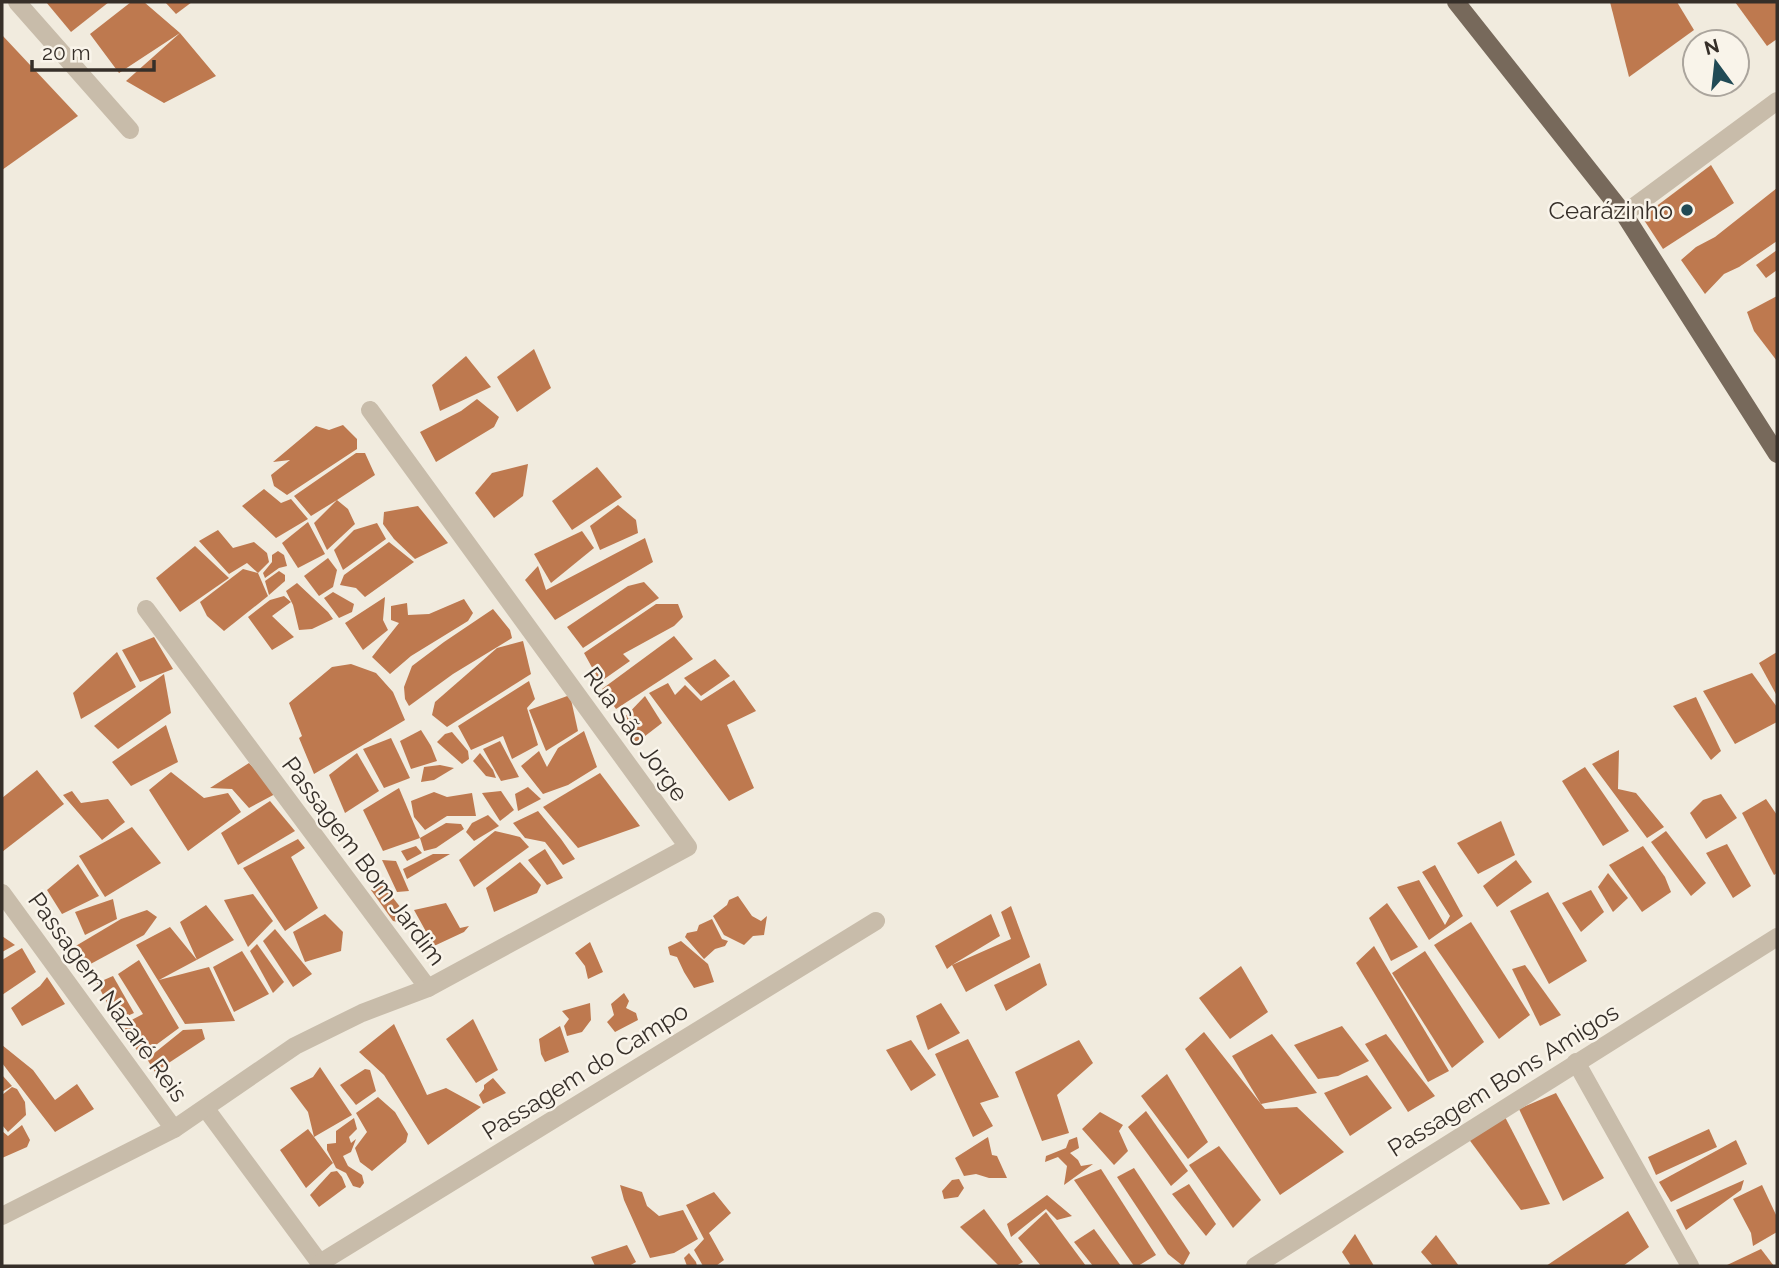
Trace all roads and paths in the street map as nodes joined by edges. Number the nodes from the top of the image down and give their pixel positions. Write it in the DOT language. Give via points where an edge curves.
graph roads {
  1 [pos="17,2"];
  2 [pos="1456,2"];
  3 [pos="1777,101"];
  4 [pos="130,130"];
  5 [pos="1625,214"];
  6 [pos="370,410"];
  7 [pos="1777,454"];
  8 [pos="146,609"];
  9 [pos="2,893"];
  10 [pos="876,921"];
  11 [pos="1777,937"];
  12 [pos="428,989"];
  13 [pos="1576,1062"];
  14 [pos="206,1109"];
  15 [pos="174,1129"];
  16 [pos="2,1216"];
  17 [pos="321,1265"];
  18 [pos="1255,1266"];
  19 [pos="1690,1266"];
  1 -- 4 [label="street"];
  2 -- 5 [label="main road"];
  3 -- 5 [label="street"];
  5 -- 7 [label="main road"];
  6 -- 12 [label="street, Rua São Jorge" via="688,847"];
  8 -- 12 [label="street, Passagem Bom Jardim"];
  9 -- 15 [label="street, Passagem Nazaré Reis"];
  10 -- 17 [label="street, Passagem do Campo"];
  11 -- 13 [label="street, Passagem Bons Amigos"];
  12 -- 14 [label="street, Passagem Bom Jardim" via="362,1013 295,1046"];
  13 -- 18 [label="street, Passagem Bons Amigos"];
  13 -- 19 [label="street"];
  14 -- 15 [label="street, Passagem Bom Jardim"];
  14 -- 17 [label="street"];
  15 -- 16 [label="street, Passagem Bom Jardim"];
}
